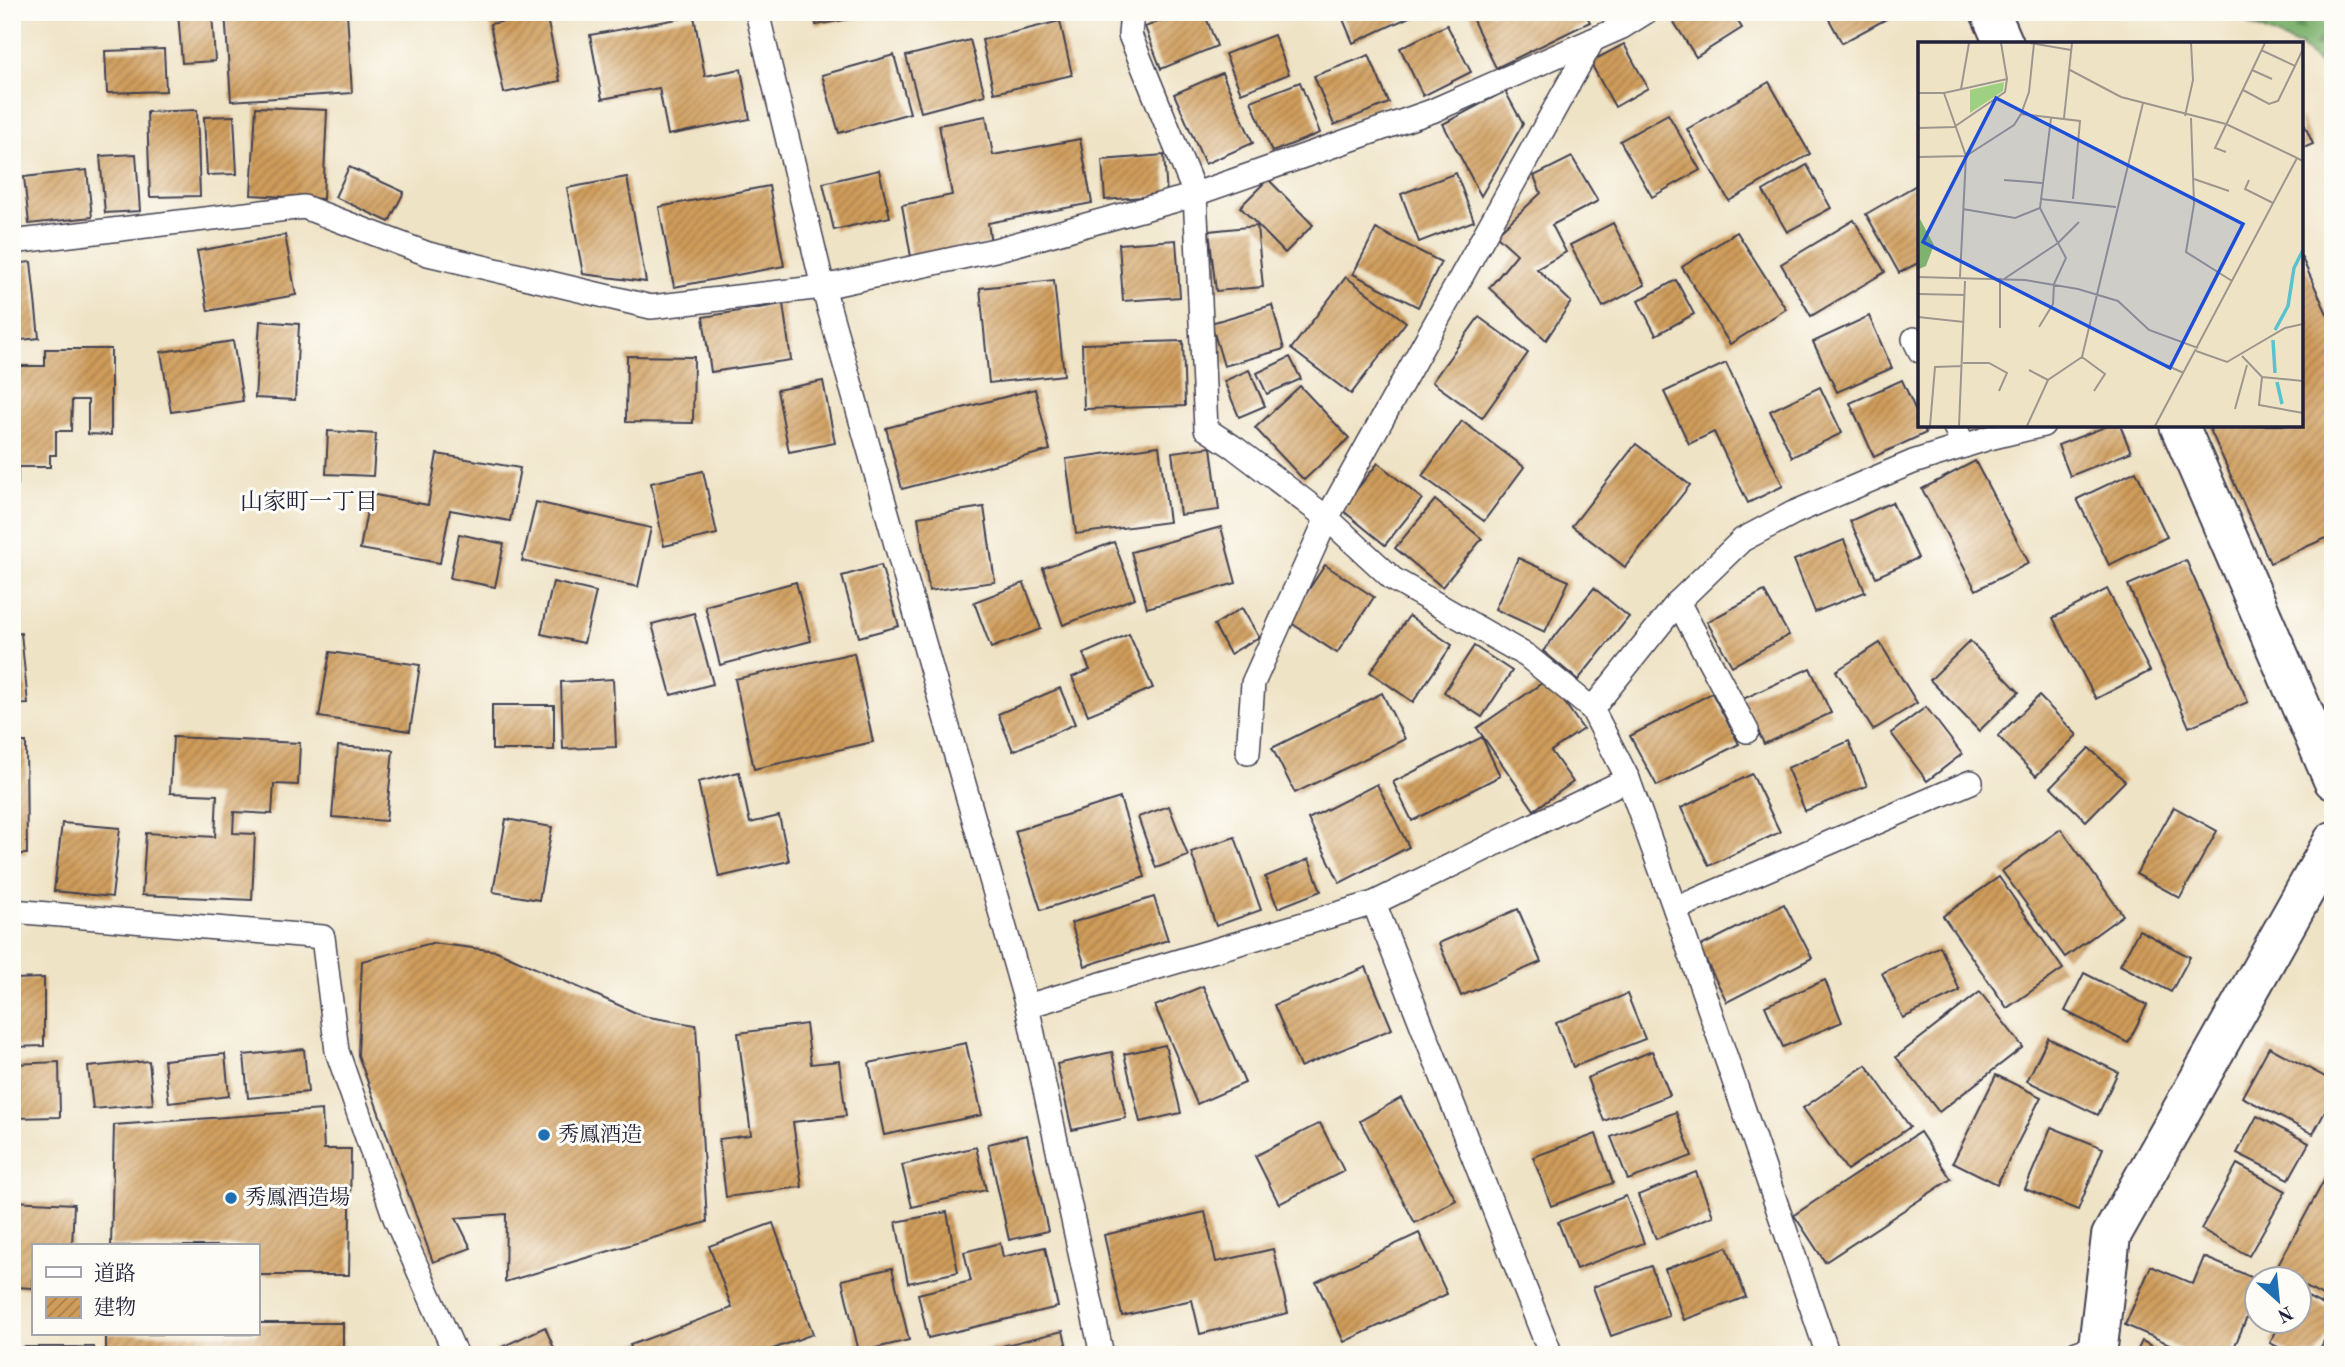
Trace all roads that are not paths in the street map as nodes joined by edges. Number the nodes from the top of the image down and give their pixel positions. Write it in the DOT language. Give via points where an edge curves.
graph roads {
  1 [pos="757,12"];
  2 [pos="1132,12"];
  3 [pos="1646,12"];
  4 [pos="1990,12"];
  5 [pos="1617,20"];
  6 [pos="1593,40"];
  7 [pos="2003,42"];
  8 [pos="1195,194"];
  9 [pos="12,242"];
  10 [pos="823,287"];
  11 [pos="1955,427"];
  12 [pos="2035,427"];
  13 [pos="2180,427"];
  14 [pos="1964,446"];
  15 [pos="1327,518"];
  16 [pos="1678,602"];
  17 [pos="1592,709"];
  18 [pos="1747,731"];
  19 [pos="1248,753"];
  20 [pos="1628,779"];
  21 [pos="2333,780"];
  22 [pos="1971,782"];
  23 [pos="2333,841"];
  24 [pos="1374,903"];
  25 [pos="1675,909"];
  26 [pos="12,911"];
  27 [pos="1027,1006"];
  28 [pos="2088,1352"];
  29 [pos="456,1355"];
  30 [pos="1102,1355"];
  31 [pos="1551,1355"];
  32 [pos="1828,1355"];
  1 -- 10 [label="lane"];
  2 -- 8 [label="lane" via="1130,36"];
  3 -- 5 [label="lane"];
  4 -- 7 [label="street"];
  5 -- 6 [label="lane"];
  6 -- 8 [label="lane" via="1432,111"];
  6 -- 15 [label="lane"];
  8 -- 10 [label="lane" via="995,250"];
  8 -- 15 [label="lane" via="1206,429"];
  9 -- 10 [label="lane" via="304,206 428,254 651,307"];
  10 -- 27 [label="lane"];
  11 -- 14 [label="lane"];
  12 -- 14 [label="lane"];
  13 -- 21 [label="street"];
  14 -- 16 [label="lane" via="1854,486 1742,540"];
  15 -- 17 [label="lane" via="1392,579 1527,656"];
  15 -- 19 [label="lane" via="1253,682"];
  16 -- 17 [label="lane"];
  16 -- 18 [label="lane"];
  17 -- 20 [label="lane"];
  20 -- 24 [label="lane"];
  20 -- 25 [label="lane"];
  22 -- 25 [label="lane"];
  23 -- 28 [label="street" via="2112,1236"];
  24 -- 27 [label="lane"];
  24 -- 31 [label="lane"];
  25 -- 32 [label="lane"];
  26 -- 29 [label="lane" via="323,937 337,1051 394,1217"];
  27 -- 30 [label="lane"];
}
